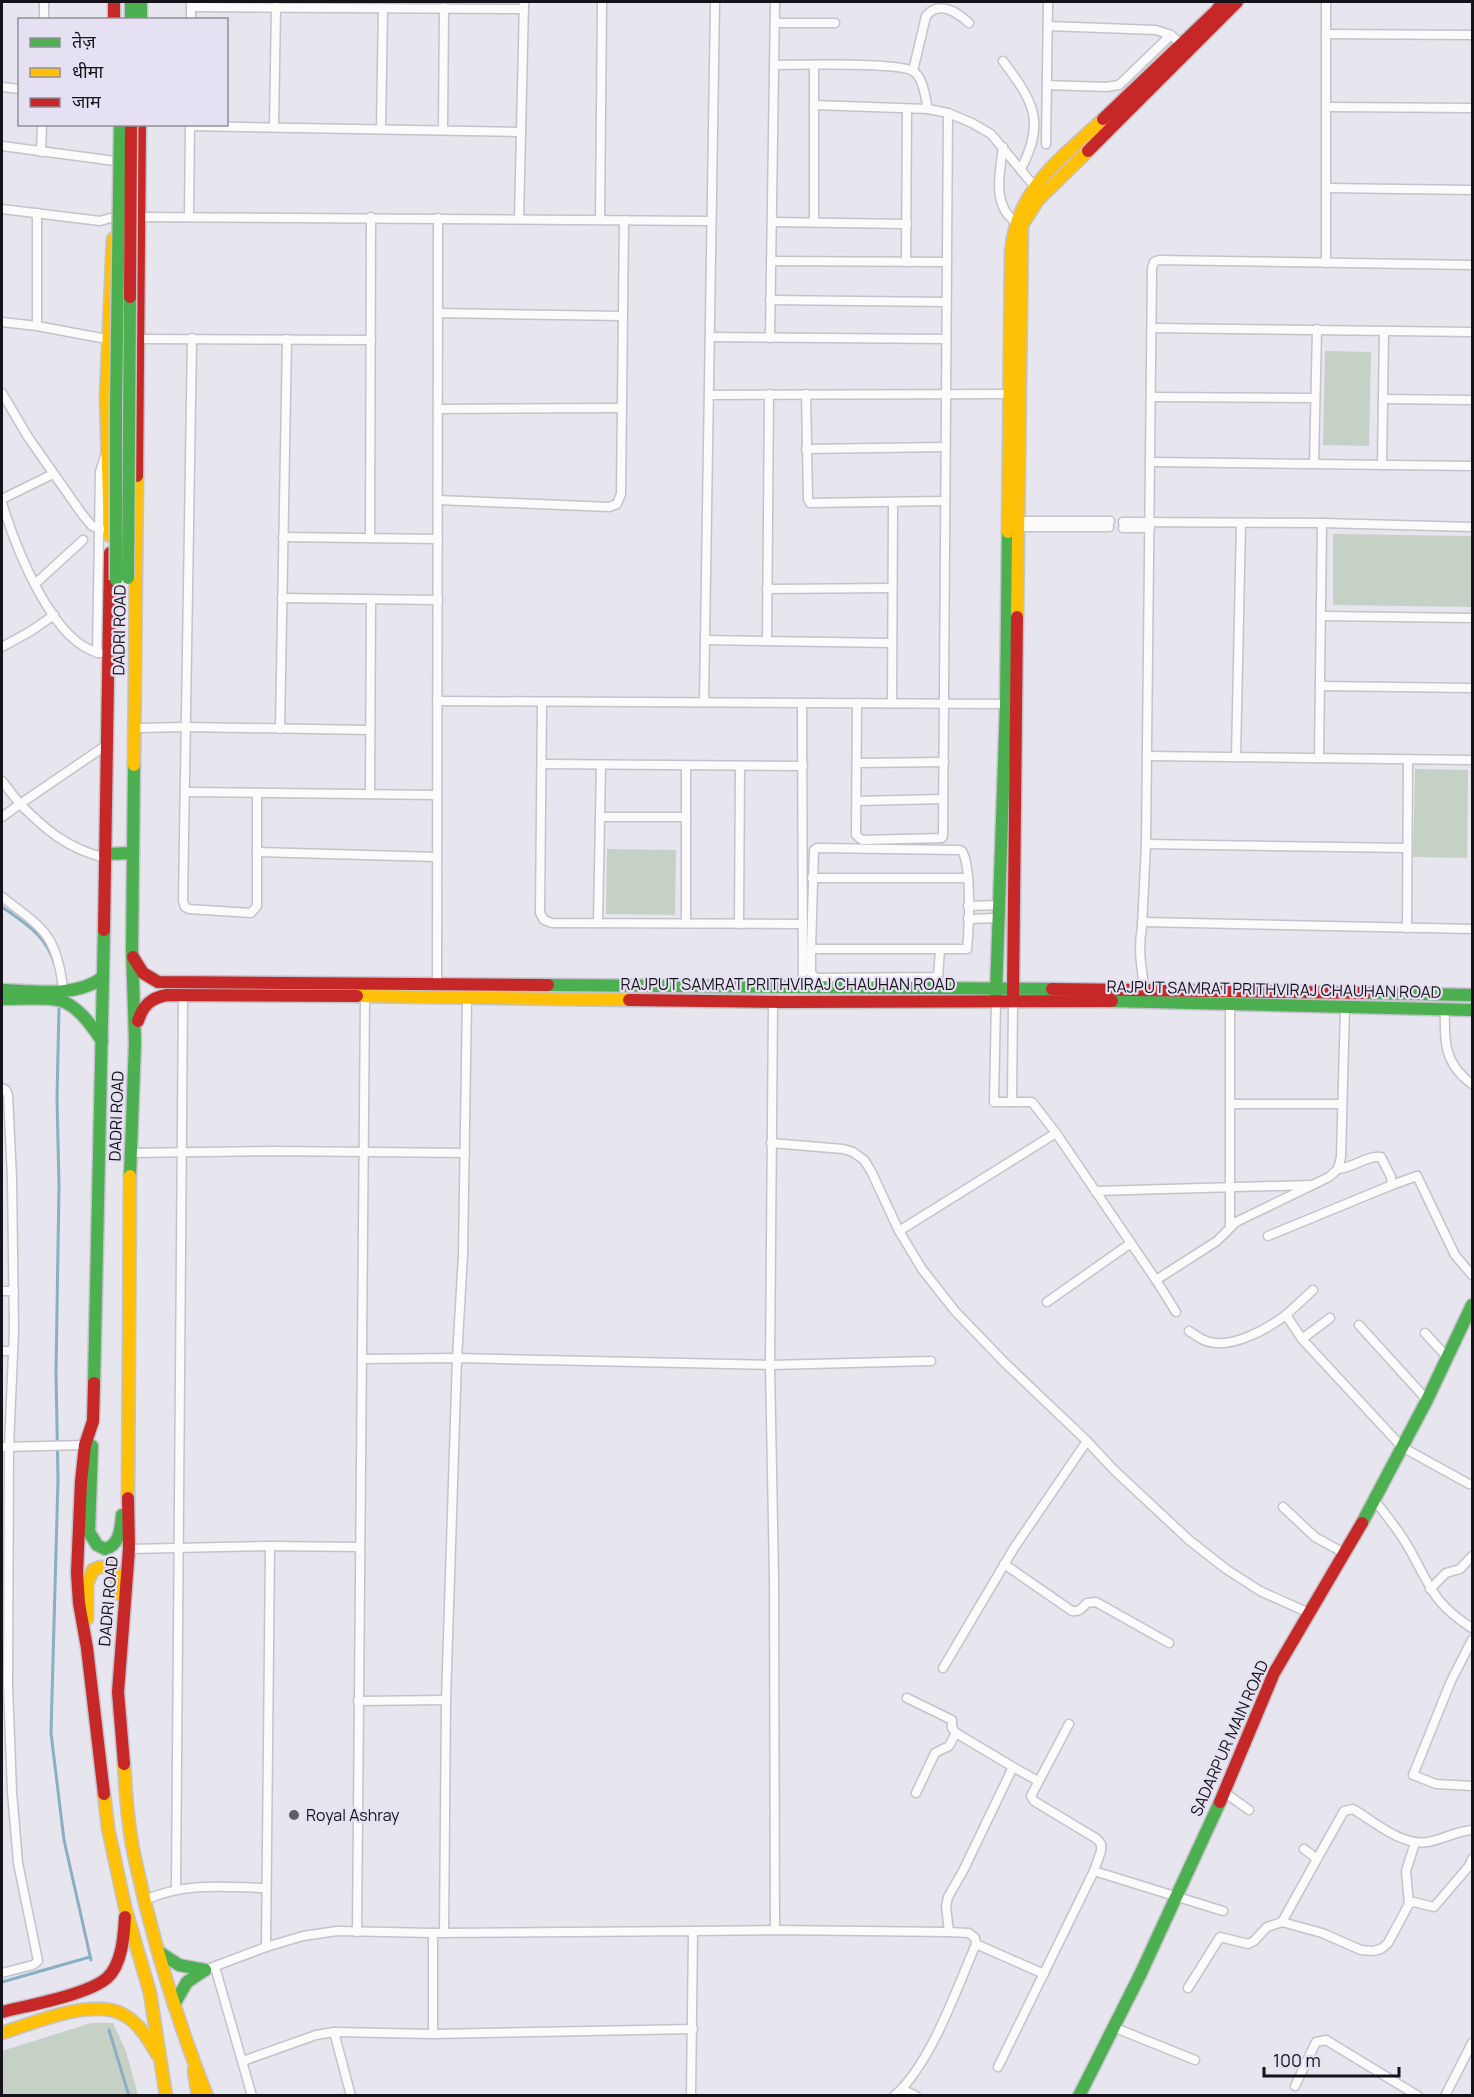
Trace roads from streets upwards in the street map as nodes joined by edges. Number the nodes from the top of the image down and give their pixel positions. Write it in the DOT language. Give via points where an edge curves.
graph roads {
  1 [pos="44,2"];
  2 [pos="114,2"];
  3 [pos="121,2"];
  4 [pos="131,2"];
  5 [pos="141,2"];
  6 [pos="602,2"];
  7 [pos="715,2"];
  8 [pos="775,2"];
  9 [pos="1048,2"];
  10 [pos="1223,2"];
  11 [pos="1237,2"];
  12 [pos="1326,2"];
  13 [pos="191,4"];
  14 [pos="524,5"];
  15 [pos="276,7"];
  16 [pos="383,8"];
  17 [pos="444,8"];
  18 [pos="44,18"];
  19 [pos="114,18"];
  20 [pos="121,18"];
  21 [pos="131,18"];
  22 [pos="141,18"];
  23 [pos="969,22"];
  24 [pos="775,23"];
  25 [pos="835,23"];
  26 [pos="1048,26"];
  27 [pos="1326,34"];
  28 [pos="1171,35"];
  29 [pos="1473,35"];
  30 [pos="1181,44"];
  31 [pos="1003,61"];
  32 [pos="774,65"];
  33 [pos="814,65"];
  34 [pos="913,71"];
  35 [pos="1047,85"];
  36 [pos="2,87"];
  37 [pos="18,89"];
  38 [pos="814,105"];
  39 [pos="1327,107"];
  40 [pos="1473,108"];
  41 [pos="907,109"];
  42 [pos="928,109"];
  43 [pos="948,113"];
  44 [pos="42,126"];
  45 [pos="115,126"];
  46 [pos="120,126"];
  47 [pos="131,126"];
  48 [pos="140,126"];
  49 [pos="190,126"];
  50 [pos="228,126"];
  51 [pos="274,127"];
  52 [pos="381,129"];
  53 [pos="443,130"];
  54 [pos="521,132"];
  55 [pos="1046,144"];
  56 [pos="2,146"];
  57 [pos="1003,147"];
  58 [pos="41,152"];
  59 [pos="116,160"];
  60 [pos="1021,169"];
  61 [pos="1035,187"];
  62 [pos="1327,188"];
  63 [pos="1473,190"];
  64 [pos="2,209"];
  65 [pos="37,213"];
  66 [pos="189,216"];
  67 [pos="114,217"];
  68 [pos="139,217"];
  69 [pos="371,217"];
  70 [pos="438,218"];
  71 [pos="519,219"];
  72 [pos="600,220"];
  73 [pos="624,220"];
  74 [pos="711,221"];
  75 [pos="772,222"];
  76 [pos="814,222"];
  77 [pos="907,224"];
  78 [pos="1018,224"];
  79 [pos="771,261"];
  80 [pos="906,262"];
  81 [pos="947,262"];
  82 [pos="1326,263"];
  83 [pos="1473,265"];
  84 [pos="770,300"];
  85 [pos="946,302"];
  86 [pos="438,313"];
  87 [pos="622,316"];
  88 [pos="2,322"];
  89 [pos="37,326"];
  90 [pos="1152,328"];
  91 [pos="1317,329"];
  92 [pos="1384,331"];
  93 [pos="1473,332"];
  94 [pos="710,337"];
  95 [pos="192,338"];
  96 [pos="770,338"];
  97 [pos="138,339"];
  98 [pos="287,339"];
  99 [pos="945,339"];
  100 [pos="108,340"];
  101 [pos="371,340"];
  102 [pos="2,393"];
  103 [pos="709,394"];
  104 [pos="769,394"];
  105 [pos="806,394"];
  106 [pos="945,394"];
  107 [pos="1014,394"];
  108 [pos="1151,397"];
  109 [pos="1315,398"];
  110 [pos="1383,399"];
  111 [pos="1473,400"];
  112 [pos="621,408"];
  113 [pos="438,409"];
  114 [pos="138,420"];
  115 [pos="106,422"];
  116 [pos="945,447"];
  117 [pos="806,448"];
  118 [pos="1150,462"];
  119 [pos="1314,463"];
  120 [pos="1382,465"];
  121 [pos="1473,466"];
  122 [pos="53,474"];
  123 [pos="2,498"];
  124 [pos="438,500"];
  125 [pos="944,501"];
  126 [pos="893,502"];
  127 [pos="2,503"];
  128 [pos="1241,523"];
  129 [pos="1322,523"];
  130 [pos="1014,524"];
  131 [pos="1109,524"];
  132 [pos="1123,525"];
  133 [pos="1150,525"];
  134 [pos="1473,527"];
  135 [pos="104,529"];
  136 [pos="283,537"];
  137 [pos="370,538"];
  138 [pos="438,539"];
  139 [pos="83,540"];
  140 [pos="122,579"];
  141 [pos="35,584"];
  142 [pos="892,588"];
  143 [pos="767,589"];
  144 [pos="282,598"];
  145 [pos="371,599"];
  146 [pos="438,600"];
  147 [pos="54,615"];
  148 [pos="1322,616"];
  149 [pos="136,617"];
  150 [pos="1473,618"];
  151 [pos="110,622"];
  152 [pos="705,640"];
  153 [pos="767,641"];
  154 [pos="892,643"];
  155 [pos="2,647"];
  156 [pos="103,653"];
  157 [pos="1320,686"];
  158 [pos="1473,688"];
  159 [pos="437,701"];
  160 [pos="542,702"];
  161 [pos="704,702"];
  162 [pos="802,703"];
  163 [pos="857,703"];
  164 [pos="892,703"];
  165 [pos="944,704"];
  166 [pos="1011,704"];
  167 [pos="187,727"];
  168 [pos="135,728"];
  169 [pos="279,729"];
  170 [pos="370,730"];
  171 [pos="108,744"];
  172 [pos="1147,756"];
  173 [pos="1236,757"];
  174 [pos="1319,758"];
  175 [pos="1408,759"];
  176 [pos="1473,760"];
  177 [pos="944,762"];
  178 [pos="857,763"];
  179 [pos="542,764"];
  180 [pos="601,765"];
  181 [pos="686,766"];
  182 [pos="740,766"];
  183 [pos="803,766"];
  184 [pos="2,781"];
  185 [pos="186,792"];
  186 [pos="257,793"];
  187 [pos="370,794"];
  188 [pos="437,795"];
  189 [pos="943,799"];
  190 [pos="857,801"];
  191 [pos="20,804"];
  192 [pos="2,817"];
  193 [pos="600,817"];
  194 [pos="686,817"];
  195 [pos="1146,844"];
  196 [pos="1407,848"];
  197 [pos="257,852"];
  198 [pos="133,853"];
  199 [pos="105,856"];
  200 [pos="437,857"];
  201 [pos="812,878"];
  202 [pos="967,878"];
  203 [pos="2,897"];
  204 [pos="999,905"];
  205 [pos="968,906"];
  206 [pos="998,918"];
  207 [pos="968,919"];
  208 [pos="598,922"];
  209 [pos="686,923"];
  210 [pos="739,924"];
  211 [pos="803,924"];
  212 [pos="1142,925"];
  213 [pos="1407,928"];
  214 [pos="1473,929"];
  215 [pos="812,949"];
  216 [pos="132,950"];
  217 [pos="940,950"];
  218 [pos="103,977"];
  219 [pos="437,983"];
  220 [pos="803,987"];
  221 [pos="996,988"];
  222 [pos="63,989"];
  223 [pos="2,990"];
  224 [pos="1145,990"];
  225 [pos="183,994"];
  226 [pos="1013,995"];
  227 [pos="1473,995"];
  228 [pos="365,996"];
  229 [pos="467,997"];
  230 [pos="2,999"];
  231 [pos="996,1001"];
  232 [pos="772,1002"];
  233 [pos="1230,1004"];
  234 [pos="1345,1006"];
  235 [pos="1445,1009"];
  236 [pos="1473,1010"];
  237 [pos="102,1041"];
  238 [pos="135,1042"];
  239 [pos="1473,1084"];
  240 [pos="2,1089"];
  241 [pos="1012,1102"];
  242 [pos="1230,1104"];
  243 [pos="1341,1104"];
  244 [pos="1056,1133"];
  245 [pos="771,1143"];
  246 [pos="182,1152"];
  247 [pos="130,1153"];
  248 [pos="364,1153"];
  249 [pos="465,1153"];
  250 [pos="1338,1169"];
  251 [pos="1315,1185"];
  252 [pos="1392,1185"];
  253 [pos="1230,1188"];
  254 [pos="1095,1191"];
  255 [pos="13,1219"];
  256 [pos="2,1220"];
  257 [pos="1230,1227"];
  258 [pos="899,1231"];
  259 [pos="1268,1236"];
  260 [pos="1131,1243"];
  261 [pos="1473,1275"];
  262 [pos="1156,1280"];
  263 [pos="1313,1290"];
  264 [pos="2,1291"];
  265 [pos="14,1291"];
  266 [pos="1047,1302"];
  267 [pos="1473,1305"];
  268 [pos="1176,1312"];
  269 [pos="1287,1315"];
  270 [pos="1330,1318"];
  271 [pos="1359,1325"];
  272 [pos="1189,1331"];
  273 [pos="1425,1333"];
  274 [pos="1302,1339"];
  275 [pos="2,1351"];
  276 [pos="13,1351"];
  277 [pos="1447,1357"];
  278 [pos="457,1358"];
  279 [pos="362,1359"];
  280 [pos="931,1361"];
  281 [pos="770,1365"];
  282 [pos="1427,1400"];
  283 [pos="93,1421"];
  284 [pos="1087,1441"];
  285 [pos="85,1445"];
  286 [pos="5,1447"];
  287 [pos="1402,1447"];
  288 [pos="128,1478"];
  289 [pos="1469,1484"];
  290 [pos="1374,1502"];
  291 [pos="1283,1507"];
  292 [pos="4,1524"];
  293 [pos="270,1546"];
  294 [pos="360,1547"];
  295 [pos="179,1548"];
  296 [pos="129,1549"];
  297 [pos="1344,1553"];
  298 [pos="1473,1556"];
  299 [pos="1004,1564"];
  300 [pos="1430,1589"];
  301 [pos="1309,1613"];
  302 [pos="5,1625"];
  303 [pos="1473,1628"];
  304 [pos="1473,1640"];
  305 [pos="1169,1643"];
  306 [pos="87,1648"];
  307 [pos="120,1650"];
  308 [pos="943,1668"];
  309 [pos="5,1686"];
  310 [pos="907,1698"];
  311 [pos="446,1700"];
  312 [pos="358,1701"];
  313 [pos="1069,1724"];
  314 [pos="956,1733"];
  315 [pos="1013,1767"];
  316 [pos="1038,1781"];
  317 [pos="1473,1786"];
  318 [pos="1224,1792"];
  319 [pos="916,1793"];
  320 [pos="1249,1810"];
  321 [pos="1473,1830"];
  322 [pos="1415,1842"];
  323 [pos="1304,1849"];
  324 [pos="1317,1859"];
  325 [pos="1471,1865"];
  326 [pos="1094,1871"];
  327 [pos="176,1888"];
  328 [pos="266,1888"];
  329 [pos="1177,1898"];
  330 [pos="145,1900"];
  331 [pos="1409,1904"];
  332 [pos="125,1908"];
  333 [pos="1223,1911"];
  334 [pos="1282,1922"];
  335 [pos="775,1930"];
  336 [pos="693,1931"];
  337 [pos="357,1932"];
  338 [pos="949,1932"];
  339 [pos="433,1933"];
  340 [pos="444,1933"];
  341 [pos="976,1944"];
  342 [pos="266,1947"];
  343 [pos="159,1952"];
  344 [pos="210,1968"];
  345 [pos="2,1973"];
  346 [pos="1044,1974"];
  347 [pos="1188,1988"];
  348 [pos="176,2001"];
  349 [pos="2,2012"];
  350 [pos="1113,2027"];
  351 [pos="693,2029"];
  352 [pos="334,2032"];
  353 [pos="2,2033"];
  354 [pos="433,2034"];
  355 [pos="1473,2043"];
  356 [pos="192,2058"];
  357 [pos="1195,2060"];
  358 [pos="161,2061"];
  359 [pos="243,2061"];
  360 [pos="998,2067"];
  361 [pos="163,2076"];
  362 [pos="1295,2086"];
  363 [pos="902,2089"];
  364 [pos="166,2096"];
  365 [pos="175,2096"];
  366 [pos="198,2096"];
  367 [pos="207,2096"];
  368 [pos="252,2096"];
  369 [pos="351,2096"];
  370 [pos="691,2096"];
  371 [pos="894,2096"];
  372 [pos="916,2096"];
  373 [pos="1079,2096"];
  374 [pos="1418,2096"];
  375 [pos="1445,2096"];
  1 -- 18 [label="street"];
  2 -- 19 [label="street"];
  3 -- 20 [label="street"];
  4 -- 21 [label="street"];
  5 -- 22 [label="street"];
  6 -- 72 [label="street"];
  7 -- 74 [label="street"];
  8 -- 24 [label="street"];
  9 -- 26 [label="street"];
  10 -- 30 [label="street"];
  11 -- 78 [label="street"];
  12 -- 27 [label="street"];
  13 -- 15 [label="street"];
  14 -- 17 [label="street"];
  14 -- 54 [label="street"];
  15 -- 16 [label="street"];
  15 -- 51 [label="street"];
  16 -- 17 [label="street"];
  16 -- 52 [label="street"];
  17 -- 53 [label="street"];
  23 -- 34 [label="street" via="948,8 931,10 926,16"];
  24 -- 25 [label="street"];
  24 -- 32 [label="street"];
  26 -- 28 [label="street" via="1156,30"];
  26 -- 35 [label="street"];
  27 -- 29 [label="street"];
  27 -- 39 [label="street"];
  28 -- 30 [label="street"];
  28 -- 35 [label="street" via="1119,85"];
  30 -- 61 [label="street"];
  31 -- 60 [label="street" via="1032,105 1033,138"];
  32 -- 33 [label="street"];
  32 -- 75 [label="street"];
  33 -- 34 [label="street" via="881,66"];
  33 -- 38 [label="street"];
  34 -- 42 [label="street" via="919,77"];
  35 -- 55 [label="street"];
  36 -- 37 [label="street"];
  38 -- 41 [label="street"];
  38 -- 76 [label="street"];
  39 -- 40 [label="street"];
  39 -- 62 [label="street"];
  41 -- 42 [label="street"];
  41 -- 77 [label="street"];
  42 -- 43 [label="street"];
  43 -- 57 [label="street" via="982,128"];
  43 -- 81 [label="street"];
  44 -- 58 [label="street"];
  45 -- 59 [label="street, DADRI ROAD"];
  46 -- 140 [label="street, bridge" via="116,404"];
  47 -- 140 [label="street, bridge"];
  48 -- 68 [label="street, DADRI ROAD"];
  49 -- 66 [label="street"];
  50 -- 51 [label="street"];
  51 -- 52 [label="street"];
  52 -- 53 [label="street"];
  53 -- 54 [label="street"];
  54 -- 71 [label="street"];
  56 -- 58 [label="street"];
  57 -- 60 [label="street"];
  57 -- 78 [label="street" via="1000,200"];
  58 -- 59 [label="street"];
  59 -- 67 [label="street, DADRI ROAD"];
  60 -- 61 [label="street"];
  61 -- 78 [label="street" via="1023,204"];
  62 -- 63 [label="street"];
  62 -- 82 [label="street"];
  64 -- 65 [label="street"];
  65 -- 67 [label="street" via="100,221"];
  65 -- 89 [label="street"];
  66 -- 68 [label="street"];
  66 -- 69 [label="street"];
  67 -- 100 [label="street, DADRI ROAD"];
  68 -- 97 [label="street, DADRI ROAD"];
  69 -- 70 [label="street"];
  69 -- 101 [label="street"];
  70 -- 71 [label="street"];
  70 -- 86 [label="street"];
  71 -- 72 [label="street"];
  72 -- 73 [label="street"];
  73 -- 74 [label="street"];
  73 -- 87 [label="street"];
  74 -- 94 [label="street"];
  75 -- 76 [label="street"];
  75 -- 79 [label="street"];
  76 -- 77 [label="street"];
  77 -- 80 [label="street"];
  78 -- 107 [label="street" via="1011,253"];
  79 -- 80 [label="street"];
  79 -- 84 [label="street"];
  80 -- 81 [label="street"];
  81 -- 85 [label="street"];
  82 -- 83 [label="street"];
  82 -- 90 [label="street" via="1159,260 1152,268"];
  84 -- 85 [label="street"];
  84 -- 96 [label="street"];
  85 -- 99 [label="street"];
  86 -- 87 [label="street"];
  86 -- 113 [label="street"];
  87 -- 112 [label="street"];
  88 -- 89 [label="street"];
  89 -- 100 [label="street"];
  90 -- 91 [label="street"];
  90 -- 108 [label="street"];
  91 -- 92 [label="street"];
  91 -- 109 [label="street"];
  92 -- 93 [label="street"];
  92 -- 110 [label="street"];
  94 -- 96 [label="street"];
  94 -- 103 [label="street"];
  95 -- 97 [label="street"];
  95 -- 98 [label="street"];
  95 -- 167 [label="street"];
  96 -- 99 [label="street"];
  97 -- 100 [label="street"];
  97 -- 114 [label="street, DADRI ROAD"];
  98 -- 101 [label="street"];
  98 -- 136 [label="street"];
  99 -- 106 [label="street"];
  100 -- 115 [label="street, DADRI ROAD"];
  101 -- 137 [label="street"];
  102 -- 122 [label="street"];
  103 -- 104 [label="street"];
  103 -- 152 [label="street"];
  104 -- 105 [label="street"];
  104 -- 143 [label="street"];
  105 -- 106 [label="street"];
  105 -- 117 [label="street"];
  106 -- 107 [label="street"];
  106 -- 116 [label="street"];
  107 -- 130 [label="street"];
  108 -- 109 [label="street"];
  108 -- 118 [label="street"];
  109 -- 119 [label="street"];
  110 -- 111 [label="street"];
  110 -- 120 [label="street"];
  112 -- 113 [label="street"];
  112 -- 124 [label="street" via="621,494 617,504 609,507"];
  113 -- 124 [label="street"];
  114 -- 115 [label="street"];
  114 -- 149 [label="street, DADRI ROAD"];
  115 -- 135 [label="street, DADRI ROAD"];
  116 -- 117 [label="street"];
  116 -- 125 [label="street"];
  117 -- 126 [label="street" via="810,503"];
  118 -- 119 [label="street"];
  118 -- 133 [label="street"];
  119 -- 120 [label="street"];
  120 -- 121 [label="street"];
  122 -- 123 [label="street"];
  122 -- 135 [label="street" via="92,526"];
  124 -- 138 [label="street"];
  125 -- 126 [label="street"];
  125 -- 165 [label="street"];
  126 -- 142 [label="street"];
  127 -- 141 [label="street"];
  128 -- 129 [label="street"];
  128 -- 133 [label="street"];
  128 -- 173 [label="street"];
  129 -- 134 [label="street"];
  129 -- 148 [label="street"];
  130 -- 131 [label="street"];
  130 -- 166 [label="street"];
  132 -- 133 [label="street"];
  133 -- 172 [label="street"];
  135 -- 151 [label="street, DADRI ROAD"];
  135 -- 156 [label="street"];
  136 -- 137 [label="street"];
  136 -- 144 [label="street"];
  137 -- 138 [label="street"];
  138 -- 146 [label="street"];
  139 -- 141 [label="street"];
  140 -- 149 [label="street" via="128,610"];
  140 -- 151 [label="street"];
  141 -- 147 [label="street"];
  142 -- 143 [label="street"];
  142 -- 154 [label="street"];
  143 -- 153 [label="street"];
  144 -- 145 [label="street"];
  144 -- 169 [label="street"];
  145 -- 146 [label="street"];
  145 -- 170 [label="street"];
  146 -- 159 [label="street"];
  147 -- 155 [label="street"];
  147 -- 156 [label="street" via="83,647"];
  148 -- 150 [label="street"];
  148 -- 157 [label="street"];
  149 -- 168 [label="street, DADRI ROAD"];
  151 -- 156 [label="street, DADRI ROAD"];
  152 -- 153 [label="street"];
  152 -- 161 [label="street"];
  153 -- 154 [label="street"];
  154 -- 164 [label="street"];
  156 -- 171 [label="street, DADRI ROAD"];
  157 -- 158 [label="street"];
  157 -- 174 [label="street"];
  159 -- 160 [label="street"];
  159 -- 188 [label="street"];
  160 -- 161 [label="street"];
  160 -- 179 [label="street"];
  161 -- 162 [label="street"];
  162 -- 163 [label="street"];
  162 -- 183 [label="street"];
  163 -- 164 [label="street"];
  163 -- 178 [label="street"];
  164 -- 165 [label="street"];
  165 -- 166 [label="street"];
  165 -- 177 [label="street"];
  166 -- 204 [label="street"];
  166 -- 226 [label="street"];
  167 -- 168 [label="street"];
  167 -- 169 [label="street"];
  167 -- 185 [label="street"];
  168 -- 198 [label="street, DADRI ROAD"];
  169 -- 170 [label="street"];
  170 -- 187 [label="street"];
  171 -- 191 [label="street"];
  171 -- 199 [label="street, DADRI ROAD"];
  172 -- 173 [label="street"];
  172 -- 195 [label="street"];
  173 -- 174 [label="street"];
  174 -- 175 [label="street"];
  175 -- 176 [label="street"];
  175 -- 196 [label="street"];
  177 -- 178 [label="street"];
  177 -- 189 [label="street"];
  178 -- 190 [label="street"];
  179 -- 180 [label="street"];
  179 -- 208 [label="street" via="540,913 552,923"];
  180 -- 181 [label="street"];
  180 -- 193 [label="street"];
  181 -- 182 [label="street"];
  181 -- 194 [label="street"];
  182 -- 183 [label="street"];
  182 -- 210 [label="street"];
  183 -- 211 [label="street"];
  184 -- 191 [label="street"];
  185 -- 186 [label="street"];
  185 -- 197 [label="street" via="185,907 255,911"];
  186 -- 187 [label="street"];
  186 -- 197 [label="street"];
  187 -- 188 [label="street"];
  188 -- 200 [label="street"];
  189 -- 190 [label="street"];
  189 -- 190 [label="street" via="943,835 938,839 858,839"];
  191 -- 192 [label="street"];
  191 -- 199 [label="street" via="53,835 79,850"];
  193 -- 194 [label="street"];
  193 -- 208 [label="street"];
  194 -- 209 [label="street"];
  195 -- 196 [label="street"];
  195 -- 212 [label="street"];
  196 -- 213 [label="street"];
  197 -- 200 [label="street"];
  198 -- 199 [label="street"];
  198 -- 216 [label="street, DADRI ROAD"];
  199 -- 218 [label="street, DADRI ROAD"];
  200 -- 219 [label="street"];
  201 -- 202 [label="street"];
  201 -- 202 [label="street" via="812,853 817,848 959,850 966,857"];
  201 -- 215 [label="street"];
  202 -- 205 [label="street"];
  203 -- 222 [label="street" via="52,941"];
  204 -- 205 [label="street"];
  204 -- 206 [label="street"];
  205 -- 207 [label="street"];
  206 -- 207 [label="street"];
  206 -- 221 [label="street"];
  207 -- 217 [label="street" via="967,949"];
  208 -- 209 [label="street"];
  209 -- 210 [label="street"];
  210 -- 211 [label="street"];
  211 -- 220 [label="street"];
  212 -- 213 [label="street"];
  212 -- 224 [label="street" via="1139,959"];
  213 -- 214 [label="street"];
  215 -- 217 [label="street"];
  215 -- 217 [label="street" via="811,974 816,978 938,977"];
  216 -- 219 [label="street, RAJPUT SAMRAT PRITHVIRAJ CHAUHAN ROAD" via="143,973 158,982"];
  216 -- 238 [label="street, DADRI ROAD"];
  218 -- 222 [label="street" via="94,985"];
  218 -- 237 [label="street, DADRI ROAD"];
  219 -- 220 [label="street, RAJPUT SAMRAT PRITHVIRAJ CHAUHAN ROAD"];
  220 -- 221 [label="street, RAJPUT SAMRAT PRITHVIRAJ CHAUHAN ROAD"];
  221 -- 226 [label="street, RAJPUT SAMRAT PRITHVIRAJ CHAUHAN ROAD"];
  221 -- 231 [label="street"];
  222 -- 223 [label="street"];
  224 -- 226 [label="street, RAJPUT SAMRAT PRITHVIRAJ CHAUHAN ROAD"];
  224 -- 227 [label="street, RAJPUT SAMRAT PRITHVIRAJ CHAUHAN ROAD"];
  225 -- 228 [label="street, RAJPUT SAMRAT PRITHVIRAJ CHAUHAN ROAD"];
  225 -- 238 [label="street, RAJPUT SAMRAT PRITHVIRAJ CHAUHAN ROAD" via="148,1000 141,1008"];
  225 -- 246 [label="street"];
  226 -- 231 [label="street, RAJPUT SAMRAT PRITHVIRAJ CHAUHAN ROAD"];
  226 -- 233 [label="street, RAJPUT SAMRAT PRITHVIRAJ CHAUHAN ROAD"];
  226 -- 241 [label="street"];
  228 -- 229 [label="street, RAJPUT SAMRAT PRITHVIRAJ CHAUHAN ROAD"];
  228 -- 248 [label="street"];
  229 -- 232 [label="street, RAJPUT SAMRAT PRITHVIRAJ CHAUHAN ROAD"];
  229 -- 249 [label="street"];
  230 -- 237 [label="street" via="66,1002 84,1017"];
  231 -- 232 [label="street, RAJPUT SAMRAT PRITHVIRAJ CHAUHAN ROAD"];
  231 -- 241 [label="street" via="994,1102"];
  232 -- 245 [label="street"];
  233 -- 234 [label="street, RAJPUT SAMRAT PRITHVIRAJ CHAUHAN ROAD"];
  233 -- 242 [label="street"];
  234 -- 235 [label="street, RAJPUT SAMRAT PRITHVIRAJ CHAUHAN ROAD"];
  234 -- 243 [label="street"];
  235 -- 236 [label="street, RAJPUT SAMRAT PRITHVIRAJ CHAUHAN ROAD"];
  235 -- 239 [label="street" via="1446,1050 1452,1063"];
  237 -- 283 [label="street, DADRI ROAD"];
  238 -- 247 [label="street, DADRI ROAD"];
  240 -- 255 [label="street" via="8,1095"];
  241 -- 244 [label="street" via="1032,1102"];
  242 -- 243 [label="street"];
  242 -- 253 [label="street"];
  243 -- 250 [label="street"];
  244 -- 254 [label="street"];
  244 -- 258 [label="street"];
  245 -- 258 [label="street" via="853,1152 871,1171"];
  245 -- 281 [label="street"];
  246 -- 247 [label="street"];
  246 -- 248 [label="street"];
  246 -- 295 [label="street"];
  247 -- 288 [label="street, DADRI ROAD"];
  248 -- 249 [label="street"];
  248 -- 279 [label="street"];
  249 -- 278 [label="street"];
  250 -- 251 [label="street"];
  250 -- 252 [label="street" via="1378,1156"];
  251 -- 253 [label="street"];
  251 -- 257 [label="street"];
  252 -- 259 [label="street"];
  252 -- 261 [label="street" via="1417,1176 1455,1255"];
  253 -- 254 [label="street"];
  253 -- 257 [label="street"];
  254 -- 260 [label="street"];
  255 -- 256 [label="street"];
  255 -- 265 [label="street"];
  257 -- 262 [label="street" via="1217,1241"];
  258 -- 284 [label="street" via="955,1311"];
  260 -- 262 [label="street"];
  260 -- 266 [label="street"];
  262 -- 268 [label="street"];
  263 -- 269 [label="street"];
  264 -- 265 [label="street"];
  265 -- 276 [label="street"];
  267 -- 277 [label="street, SADARPUR MAIN ROAD"];
  269 -- 272 [label="street" via="1242,1339 1220,1343 1206,1341"];
  269 -- 274 [label="street"];
  270 -- 274 [label="street"];
  271 -- 282 [label="street"];
  273 -- 277 [label="street"];
  274 -- 287 [label="street"];
  275 -- 276 [label="street"];
  276 -- 286 [label="street"];
  277 -- 282 [label="street, SADARPUR MAIN ROAD"];
  278 -- 279 [label="street"];
  278 -- 281 [label="street"];
  278 -- 311 [label="street"];
  279 -- 294 [label="street"];
  280 -- 281 [label="street"];
  281 -- 335 [label="street"];
  282 -- 287 [label="street, SADARPUR MAIN ROAD"];
  283 -- 285 [label="street, DADRI ROAD"];
  283 -- 288 [label="street" via="89,1532 99,1548 106,1549 119,1538"];
  284 -- 299 [label="street"];
  284 -- 301 [label="street" via="1152,1506 1226,1569 1260,1591"];
  285 -- 286 [label="street"];
  285 -- 306 [label="street, DADRI ROAD" via="77,1573"];
  286 -- 292 [label="street"];
  287 -- 289 [label="street"];
  287 -- 290 [label="street, SADARPUR MAIN ROAD"];
  288 -- 296 [label="street, DADRI ROAD"];
  290 -- 297 [label="street, SADARPUR MAIN ROAD"];
  290 -- 300 [label="street" via="1404,1540"];
  291 -- 297 [label="street" via="1315,1537"];
  292 -- 302 [label="street"];
  293 -- 294 [label="street"];
  293 -- 295 [label="street"];
  293 -- 328 [label="street"];
  294 -- 312 [label="street"];
  295 -- 296 [label="street"];
  295 -- 327 [label="street"];
  296 -- 307 [label="street, DADRI ROAD"];
  297 -- 301 [label="street, SADARPUR MAIN ROAD"];
  298 -- 300 [label="street"];
  299 -- 305 [label="street" via="1072,1611 1077,1612 1087,1602 1096,1602"];
  299 -- 308 [label="street"];
  300 -- 303 [label="street" via="1446,1609"];
  301 -- 318 [label="street, SADARPUR MAIN ROAD" via="1274,1673"];
  302 -- 309 [label="street"];
  304 -- 317 [label="street" via="1451,1681 1413,1775 1436,1784"];
  306 -- 307 [label="street" via="88,1579 91,1570 103,1566 110,1567 118,1582"];
  306 -- 332 [label="street, DADRI ROAD" via="108,1828"];
  307 -- 330 [label="street, DADRI ROAD" via="118,1692 124,1774 135,1859"];
  309 -- 345 [label="street" via="18,1863 38,1961"];
  310 -- 314 [label="street" via="952,1720"];
  311 -- 312 [label="street"];
  311 -- 340 [label="street"];
  312 -- 337 [label="street"];
  313 -- 316 [label="street"];
  314 -- 315 [label="street"];
  314 -- 319 [label="street" via="949,1746 935,1753"];
  315 -- 316 [label="street"];
  315 -- 338 [label="street" via="948,1897"];
  316 -- 326 [label="street" via="1031,1792 1032,1799 1101,1844"];
  318 -- 320 [label="street"];
  318 -- 329 [label="street, SADARPUR MAIN ROAD"];
  321 -- 322 [label="street"];
  322 -- 324 [label="street" via="1348,1808"];
  322 -- 331 [label="street" via="1406,1871"];
  323 -- 324 [label="street"];
  324 -- 334 [label="street"];
  325 -- 331 [label="street" via="1434,1906"];
  326 -- 329 [label="street"];
  326 -- 346 [label="street"];
  327 -- 328 [label="street"];
  327 -- 330 [label="street"];
  328 -- 342 [label="street"];
  329 -- 333 [label="street"];
  329 -- 350 [label="street, SADARPUR MAIN ROAD"];
  330 -- 343 [label="street, DADRI ROAD"];
  331 -- 334 [label="street" via="1388,1943 1373,1951"];
  332 -- 349 [label="street" via="118,1956 107,1978 83,1989"];
  332 -- 358 [label="street, DADRI ROAD" via="150,1993"];
  334 -- 347 [label="street" via="1267,1927 1248,1944 1220,1937"];
  335 -- 336 [label="street"];
  335 -- 338 [label="street"];
  336 -- 340 [label="street"];
  336 -- 351 [label="street"];
  337 -- 339 [label="street"];
  337 -- 342 [label="street" via="303,1936"];
  338 -- 341 [label="street" via="969,1933"];
  339 -- 340 [label="street"];
  339 -- 354 [label="street"];
  341 -- 346 [label="street"];
  341 -- 363 [label="street" via="932,2043"];
  342 -- 344 [label="street"];
  343 -- 344 [label="street" via="179,1965"];
  343 -- 348 [label="street, DADRI ROAD"];
  344 -- 348 [label="street" via="193,1976"];
  344 -- 359 [label="street"];
  346 -- 360 [label="street"];
  348 -- 356 [label="street, DADRI ROAD"];
  350 -- 357 [label="street"];
  350 -- 373 [label="street, SADARPUR MAIN ROAD"];
  351 -- 354 [label="street"];
  351 -- 370 [label="street"];
  352 -- 354 [label="street"];
  352 -- 359 [label="street"];
  352 -- 369 [label="street"];
  353 -- 358 [label="street" via="82,2010 116,2011 148,2037"];
  355 -- 375 [label="street"];
  356 -- 366 [label="street"];
  356 -- 367 [label="street, DADRI ROAD"];
  358 -- 361 [label="street, DADRI ROAD"];
  359 -- 368 [label="street"];
  361 -- 364 [label="street, DADRI ROAD"];
  361 -- 365 [label="street"];
  362 -- 374 [label="street" via="1316,2042 1326,2040"];
  363 -- 371 [label="street"];
  363 -- 372 [label="street"];
}
